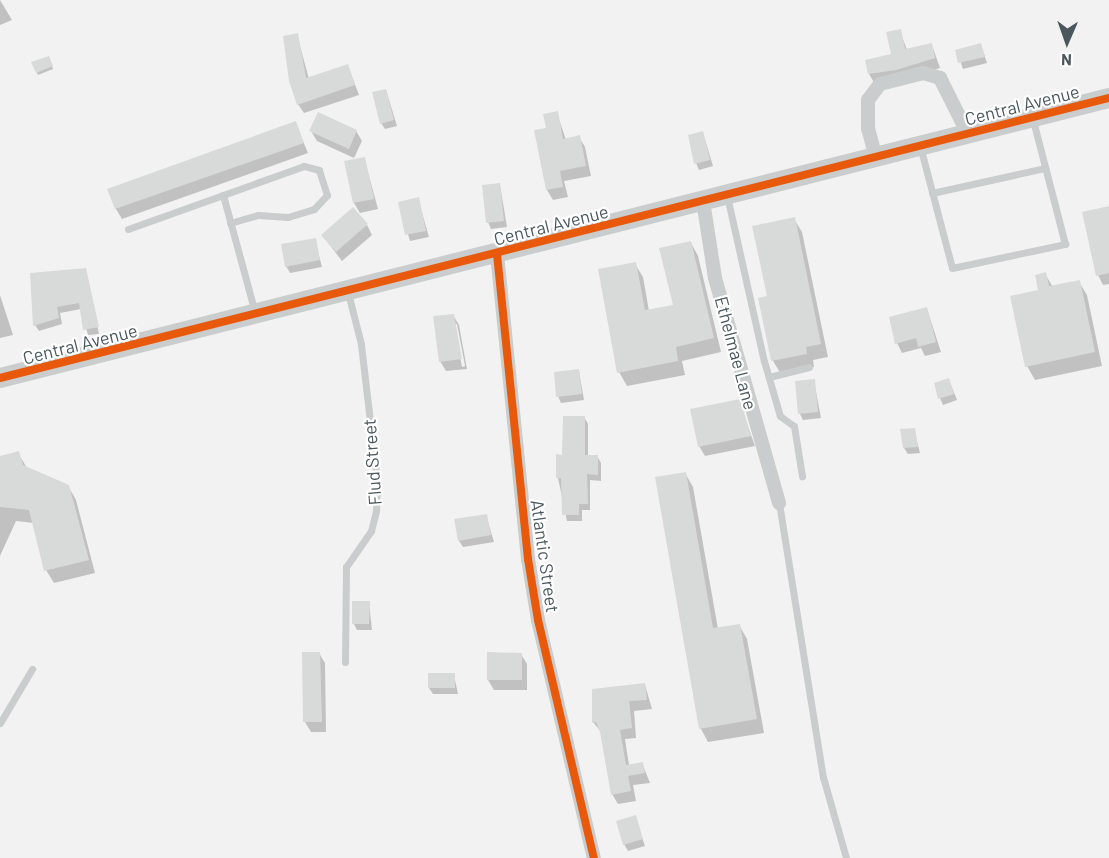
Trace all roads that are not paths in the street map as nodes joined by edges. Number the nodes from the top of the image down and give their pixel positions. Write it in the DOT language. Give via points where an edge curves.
graph roads {
  1 [pos="1109,98"];
  2 [pos="1032,117"];
  3 [pos="968,134"];
  4 [pos="920,146"];
  5 [pos="876,158"];
  6 [pos="1045,168"];
  7 [pos="933,193"];
  8 [pos="223,195"];
  9 [pos="727,196"];
  10 [pos="703,201"];
  11 [pos="230,223"];
  12 [pos="128,229"];
  13 [pos="497,254"];
  14 [pos="348,291"];
  15 [pos="255,315"];
  16 [pos="809,367"];
  17 [pos="769,377"];
  18 [pos="0,378"];
  19 [pos="802,476"];
  20 [pos="779,502"];
  21 [pos="345,662"];
  22 [pos="32,669"];
  23 [pos="0,723"];
  24 [pos="594,858"];
  25 [pos="846,858"];
  1 -- 2 [label="street, Central Avenue"];
  2 -- 3 [label="street, Central Avenue"];
  2 -- 6 [label="lane"];
  3 -- 4 [label="street, Central Avenue"];
  3 -- 5 [label="street" via="940,78 922,73 880,84 868,100 868,129"];
  4 -- 5 [label="street, Central Avenue"];
  4 -- 7 [label="lane"];
  5 -- 9 [label="street, Central Avenue"];
  6 -- 7 [label="lane"];
  6 -- 7 [label="lane" via="1065,244 952,268"];
  8 -- 11 [label="lane"];
  8 -- 11 [label="lane" via="304,166 320,170 327,195 314,209 288,218 258,215"];
  8 -- 12 [label="lane"];
  9 -- 10 [label="street, Central Avenue"];
  9 -- 17 [label="lane"];
  10 -- 13 [label="street, Central Avenue"];
  10 -- 20 [label="street, Ethelmae Lane" via="715,278"];
  11 -- 15 [label="lane"];
  13 -- 14 [label="street, Central Avenue"];
  13 -- 24 [label="street, Atlantic Street" via="536,610"];
  14 -- 15 [label="street, Central Avenue"];
  14 -- 21 [label="lane, Flud Street" via="361,344 377,481 371,531 346,567"];
  15 -- 18 [label="street, Central Avenue"];
  16 -- 17 [label="lane"];
  17 -- 19 [label="lane" via="780,416 794,426"];
  20 -- 25 [label="lane" via="823,777"];
  22 -- 23 [label="lane"];
}
